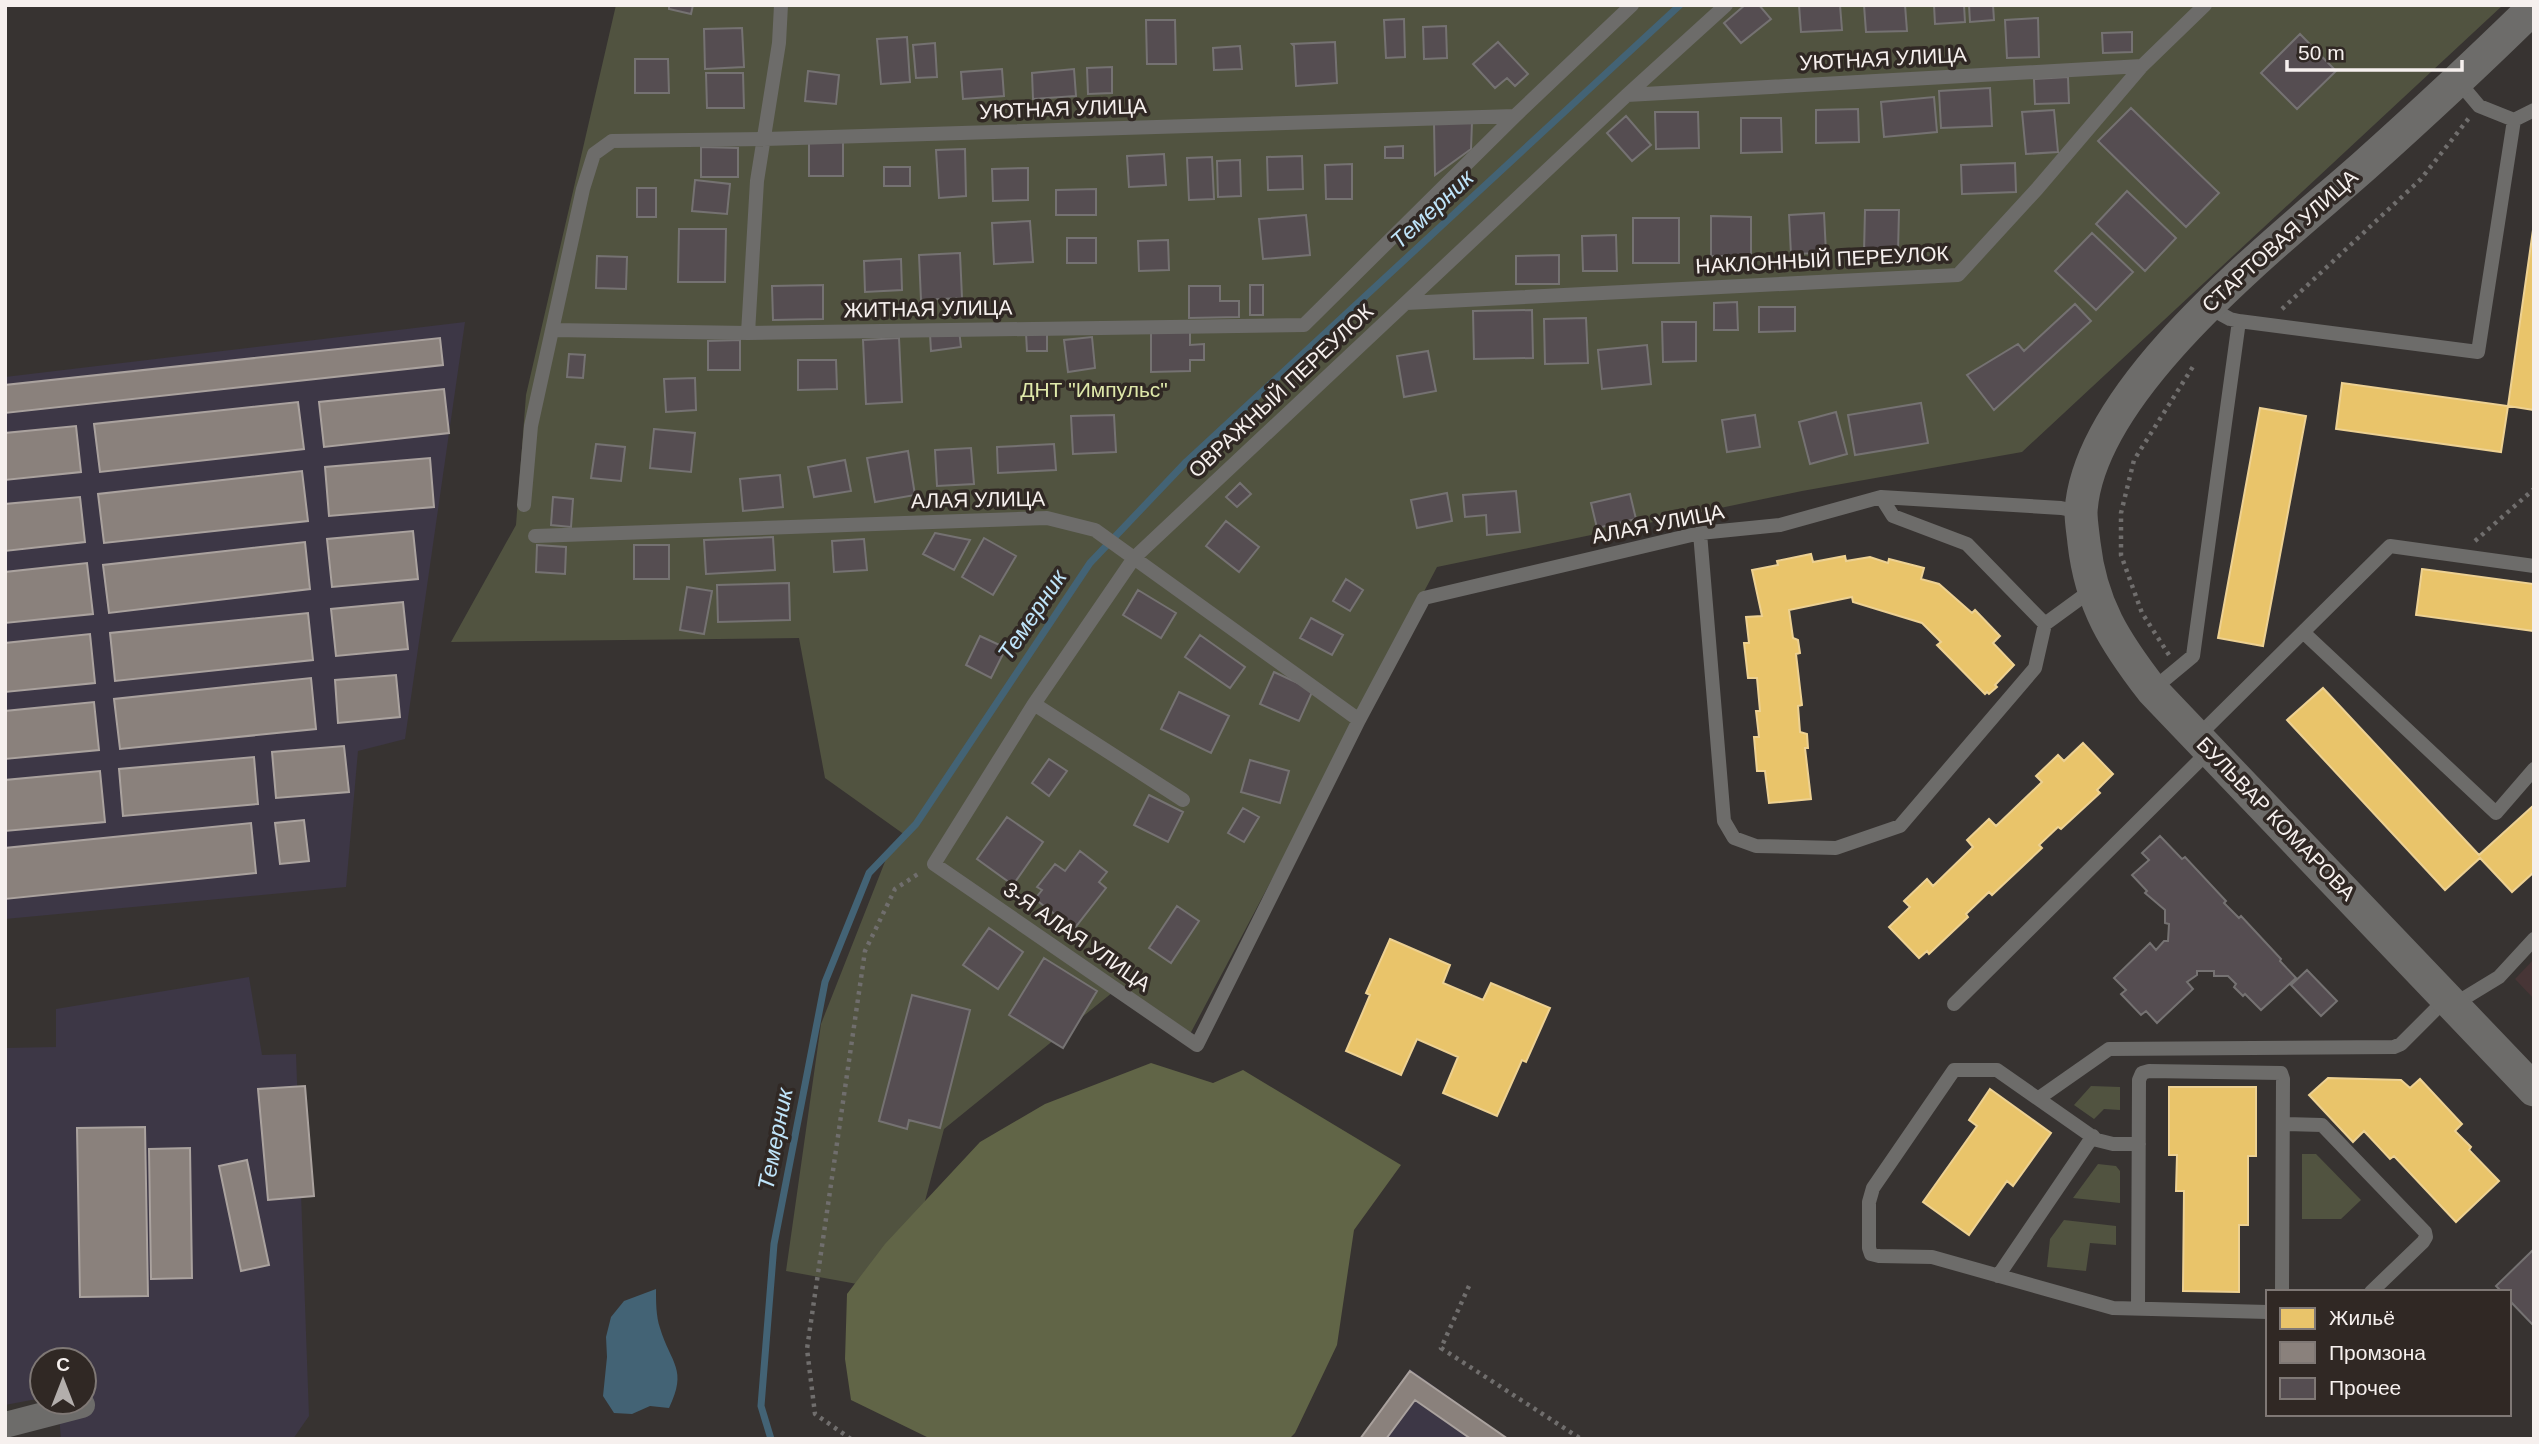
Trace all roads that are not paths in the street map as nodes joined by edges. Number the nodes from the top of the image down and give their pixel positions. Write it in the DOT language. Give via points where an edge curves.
graph roads {
  1 [pos="781,5"];
  2 [pos="1632,5"];
  3 [pos="1726,5"];
  4 [pos="2205,5"];
  5 [pos="2534,7"];
  6 [pos="2142,66"];
  7 [pos="2469,94"];
  8 [pos="1627,95"];
  9 [pos="2534,110"];
  10 [pos="1516,116"];
  11 [pos="2514,120"];
  12 [pos="765,139"];
  13 [pos="1406,303"];
  14 [pos="2206,307"];
  15 [pos="2239,321"];
  16 [pos="1304,325"];
  17 [pos="552,330"];
  18 [pos="748,333"];
  19 [pos="1881,497"];
  20 [pos="524,505"];
  21 [pos="2081,512"];
  22 [pos="1700,533"];
  23 [pos="535,536"];
  24 [pos="1133,558"];
  25 [pos="2534,566"];
  26 [pos="2093,589"];
  27 [pos="2046,624"];
  28 [pos="2303,632"];
  29 [pos="2152,690"];
  30 [pos="1034,704"];
  31 [pos="1359,720"];
  32 [pos="2204,743"];
  33 [pos="2534,769"];
  34 [pos="1182,800"];
  35 [pos="934,864"];
  36 [pos="2534,939"];
  37 [pos="2450,1002"];
  38 [pos="1954,1004"];
  39 [pos="1197,1045"];
  40 [pos="2534,1090"];
  41 [pos="2039,1098"];
  42 [pos="2283,1124"];
  43 [pos="2093,1136"];
  44 [pos="2139,1144"];
  45 [pos="1998,1276"];
  46 [pos="2282,1290"];
  47 [pos="2373,1290"];
  48 [pos="2138,1309"];
  49 [pos="2266,1312"];
  50 [pos="40,1416"];
  51 [pos="5,1425"];
  1 -- 12 [label="lane"];
  2 -- 10 [label="lane, ОВРАЖНЫЙ ПЕРЕУЛОК"];
  3 -- 8 [label="lane, ОВРАЖНЫЙ ПЕРЕУЛОК"];
  4 -- 6 [label="lane, НАКЛОННЫЙ ПЕРЕУЛОК"];
  5 -- 7 [label="street, СТАРТОВАЯ УЛИЦА"];
  6 -- 8 [label="lane, УЮТНАЯ УЛИЦА"];
  6 -- 13 [label="lane, НАКЛОННЫЙ ПЕРЕУЛОК" via="1958,275"];
  7 -- 11 [label="lane"];
  7 -- 14 [label="street, СТАРТОВАЯ УЛИЦА"];
  8 -- 13 [label="lane, ОВРАЖНЫЙ ПЕРЕУЛОК"];
  9 -- 11 [label="lane"];
  10 -- 12 [label="lane, УЮТНАЯ УЛИЦА"];
  10 -- 16 [label="lane, ОВРАЖНЫЙ ПЕРЕУЛОК"];
  11 -- 15 [label="lane" via="2478,352"];
  12 -- 17 [label="lane, УЮТНАЯ УЛИЦА" via="612,141 594,154"];
  12 -- 18 [label="lane" via="757,181"];
  13 -- 24 [label="lane, ОВРАЖНЫЙ ПЕРЕУЛОК"];
  14 -- 15 [label="lane"];
  14 -- 21 [label="street, СТАРТОВАЯ УЛИЦА" via="2179,333 2123,406 2088,477"];
  15 -- 29 [label="lane" via="2193,656"];
  16 -- 18 [label="lane, ЖИТНАЯ УЛИЦА"];
  17 -- 18 [label="lane, ЖИТНАЯ УЛИЦА"];
  17 -- 20 [label="lane" via="531,426"];
  19 -- 21 [label="lane, АЛАЯ УЛИЦА"];
  19 -- 22 [label="lane, АЛАЯ УЛИЦА" via="1780,525"];
  19 -- 27 [label="lane" via="1893,516 1967,544"];
  21 -- 26 [label="street, БУЛЬВАР КОМАРОВА"];
  22 -- 27 [label="lane" via="1724,821 1734,838 1756,846 1836,848 1900,826 2035,668"];
  22 -- 31 [label="lane, АЛАЯ УЛИЦА" via="1424,598"];
  23 -- 24 [label="lane, АЛАЯ УЛИЦА" via="1047,517 1095,530"];
  24 -- 30 [label="lane, ОВРАЖНЫЙ ПЕРЕУЛОК"];
  24 -- 31 [label="lane, АЛАЯ УЛИЦА"];
  25 -- 28 [label="lane" via="2390,546"];
  26 -- 27 [label="lane"];
  26 -- 29 [label="street, БУЛЬВАР КОМАРОВА" via="2121,650"];
  28 -- 32 [label="lane"];
  28 -- 33 [label="lane" via="2496,813"];
  29 -- 32 [label="street, БУЛЬВАР КОМАРОВА"];
  30 -- 34 [label="lane"];
  30 -- 35 [label="lane, ОВРАЖНЫЙ ПЕРЕУЛОК"];
  31 -- 39 [label="lane, АЛАЯ УЛИЦА"];
  32 -- 37 [label="street, БУЛЬВАР КОМАРОВА"];
  32 -- 38 [label="lane"];
  35 -- 39 [label="lane, 3-Я АЛАЯ УЛИЦА"];
  36 -- 37 [label="lane" via="2499,976"];
  37 -- 40 [label="street, БУЛЬВАР КОМАРОВА"];
  37 -- 41 [label="lane" via="2394,1047 2109,1049"];
  41 -- 43 [label="lane"];
  41 -- 45 [label="lane" via="1997,1070 1954,1070 1870,1194 1871,1254 1932,1257"];
  42 -- 44 [label="lane" via="2281,1073 2149,1071 2139,1080"];
  42 -- 46 [label="lane"];
  42 -- 47 [label="lane" via="2322,1125 2424,1231 2423,1242"];
  43 -- 44 [label="lane" via="2104,1142"];
  43 -- 45 [label="lane"];
  44 -- 48 [label="lane"];
  45 -- 48 [label="lane" via="2112,1308"];
  48 -- 49 [label="lane"];
  50 -- 51 [label="street"];
}
